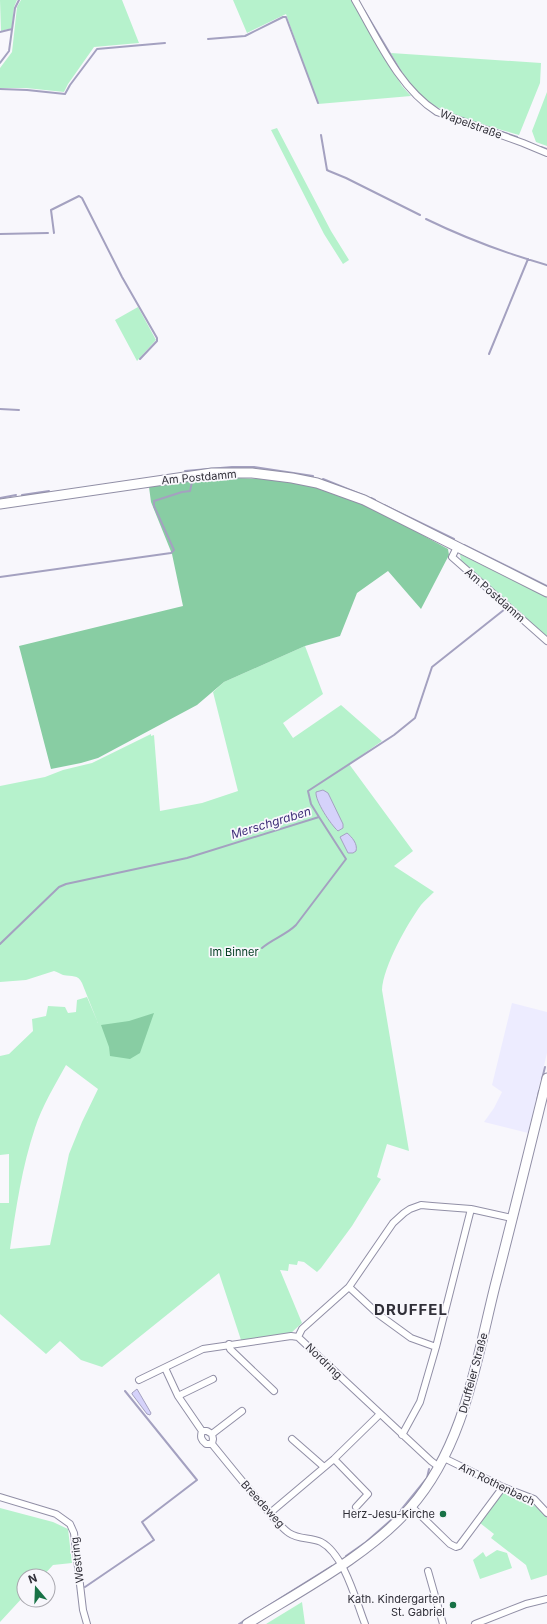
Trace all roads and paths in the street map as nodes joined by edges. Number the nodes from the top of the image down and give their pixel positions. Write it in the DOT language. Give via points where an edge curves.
graph roads {
  1 [pos="355,0"];
  2 [pos="547,153"];
  3 [pos="0,504"];
  4 [pos="456,547"];
  5 [pos="547,592"];
  6 [pos="547,641"];
  7 [pos="547,1078"];
  8 [pos="471,1209"];
  9 [pos="512,1218"];
  10 [pos="349,1287"];
  11 [pos="298,1337"];
  12 [pos="229,1344"];
  13 [pos="436,1347"];
  14 [pos="165,1368"];
  15 [pos="213,1379"];
  16 [pos="139,1380"];
  17 [pos="274,1391"];
  18 [pos="178,1396"];
  19 [pos="242,1411"];
  20 [pos="380,1414"];
  21 [pos="202,1431"];
  22 [pos="212,1434"];
  23 [pos="402,1434"];
  24 [pos="292,1439"];
  25 [pos="212,1444"];
  26 [pos="444,1458"];
  27 [pos="334,1460"];
  28 [pos="324,1467"];
  29 [pos="439,1467"];
  30 [pos="503,1487"];
  31 [pos="0,1497"];
  32 [pos="356,1507"];
  33 [pos="412,1507"];
  34 [pos="270,1513"];
  35 [pos="547,1513"];
  36 [pos="341,1565"];
  37 [pos="428,1572"];
  38 [pos="547,1599"];
  39 [pos="87,1624"];
  40 [pos="247,1624"];
  41 [pos="365,1624"];
  42 [pos="444,1624"];
  43 [pos="475,1624"];
  1 -- 2 [label="street, Wapelstraße" via="402,79 418,99 436,112"];
  3 -- 4 [label="street, Am Postdamm" via="193,475 232,472 263,474 318,483 341,491"];
  4 -- 5 [label="street, Am Postdamm"];
  4 -- 6 [label="street, Am Postdamm" via="452,557"];
  7 -- 9 [label="street, Druffeler Straße"];
  8 -- 9 [label="street, Nordring"];
  8 -- 10 [label="street, Nordring" via="422,1206 404,1213 393,1223"];
  8 -- 13 [label="street"];
  9 -- 26 [label="street, Druffeler Straße" via="467,1402"];
  10 -- 11 [label="street, Nordring" via="302,1329"];
  10 -- 13 [label="street" via="378,1314 411,1338"];
  11 -- 12 [label="street"];
  11 -- 20 [label="street, Nordring"];
  12 -- 14 [label="street" via="203,1349"];
  12 -- 17 [label="street" via="230,1349"];
  13 -- 23 [label="street" via="420,1402"];
  14 -- 16 [label="street"];
  14 -- 18 [label="street, Breedeweg"];
  15 -- 18 [label="street"];
  18 -- 21 [label="street, Breedeweg"];
  19 -- 22 [label="street"];
  20 -- 23 [label="street, Nordring"];
  20 -- 27 [label="street"];
  21 -- 22 [label="street"];
  21 -- 25 [label="street, Breedeweg" via="202,1440 206,1444"];
  22 -- 25 [label="street"];
  23 -- 29 [label="street, Nordring"];
  24 -- 28 [label="street"];
  25 -- 34 [label="street, Breedeweg"];
  26 -- 29 [label="street, Druffeler Straße"];
  26 -- 30 [label="street, Am Rothenbach"];
  27 -- 28 [label="street"];
  27 -- 32 [label="street" via="368,1494"];
  28 -- 34 [label="street"];
  29 -- 33 [label="street, Druffeler Straße"];
  30 -- 33 [label="street" via="456,1547"];
  30 -- 35 [label="street, Am Rothenbach" via="534,1499"];
  31 -- 39 [label="street, Westring" via="56,1514 70,1524 74,1533"];
  33 -- 36 [label="street, Druffeler Straße" via="371,1545"];
  34 -- 36 [label="street, Breedeweg" via="289,1533 322,1543 330,1549"];
  36 -- 40 [label="street, Druffeler Straße"];
  36 -- 41 [label="street, Breedeweg"];
  37 -- 42 [label="street"];
  38 -- 43 [label="street" via="526,1604"];
}
